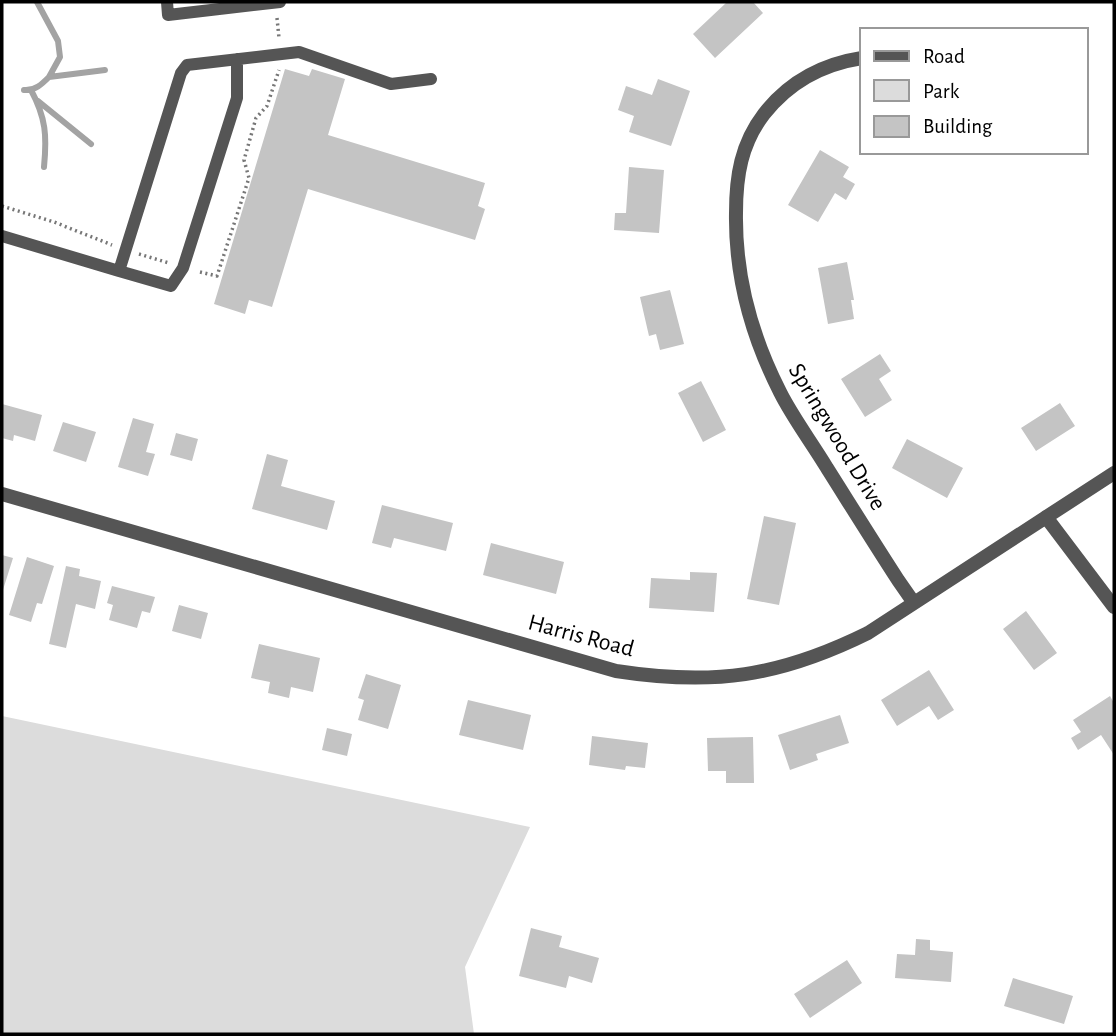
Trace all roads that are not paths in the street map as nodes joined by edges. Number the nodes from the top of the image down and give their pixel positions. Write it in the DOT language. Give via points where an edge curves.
graph roads {
  1 [pos="167,2"];
  2 [pos="280,2"];
  3 [pos="860,58"];
  4 [pos="237,59"];
  5 [pos="431,79"];
  6 [pos="2,236"];
  7 [pos="119,271"];
  8 [pos="1114,473"];
  9 [pos="2,494"];
  10 [pos="1046,517"];
  11 [pos="914,603"];
  12 [pos="1114,607"];
  1 -- 2 [label="lane" via="168,15"];
  3 -- 11 [label="street, Springwood Drive" via="824,67 799,80 755,125 736,179 735,226 748,312 781,394"];
  4 -- 5 [label="lane" via="299,52 391,85"];
  4 -- 7 [label="lane" via="187,65 181,73"];
  4 -- 7 [label="lane" via="237,98 183,268 171,286"];
  6 -- 7 [label="lane"];
  8 -- 10 [label="street, Harris Road"];
  9 -- 11 [label="street, Harris Road" via="616,671 659,678 745,676 787,667 828,653"];
  10 -- 11 [label="street, Harris Road"];
  10 -- 12 [label="street"];
}
